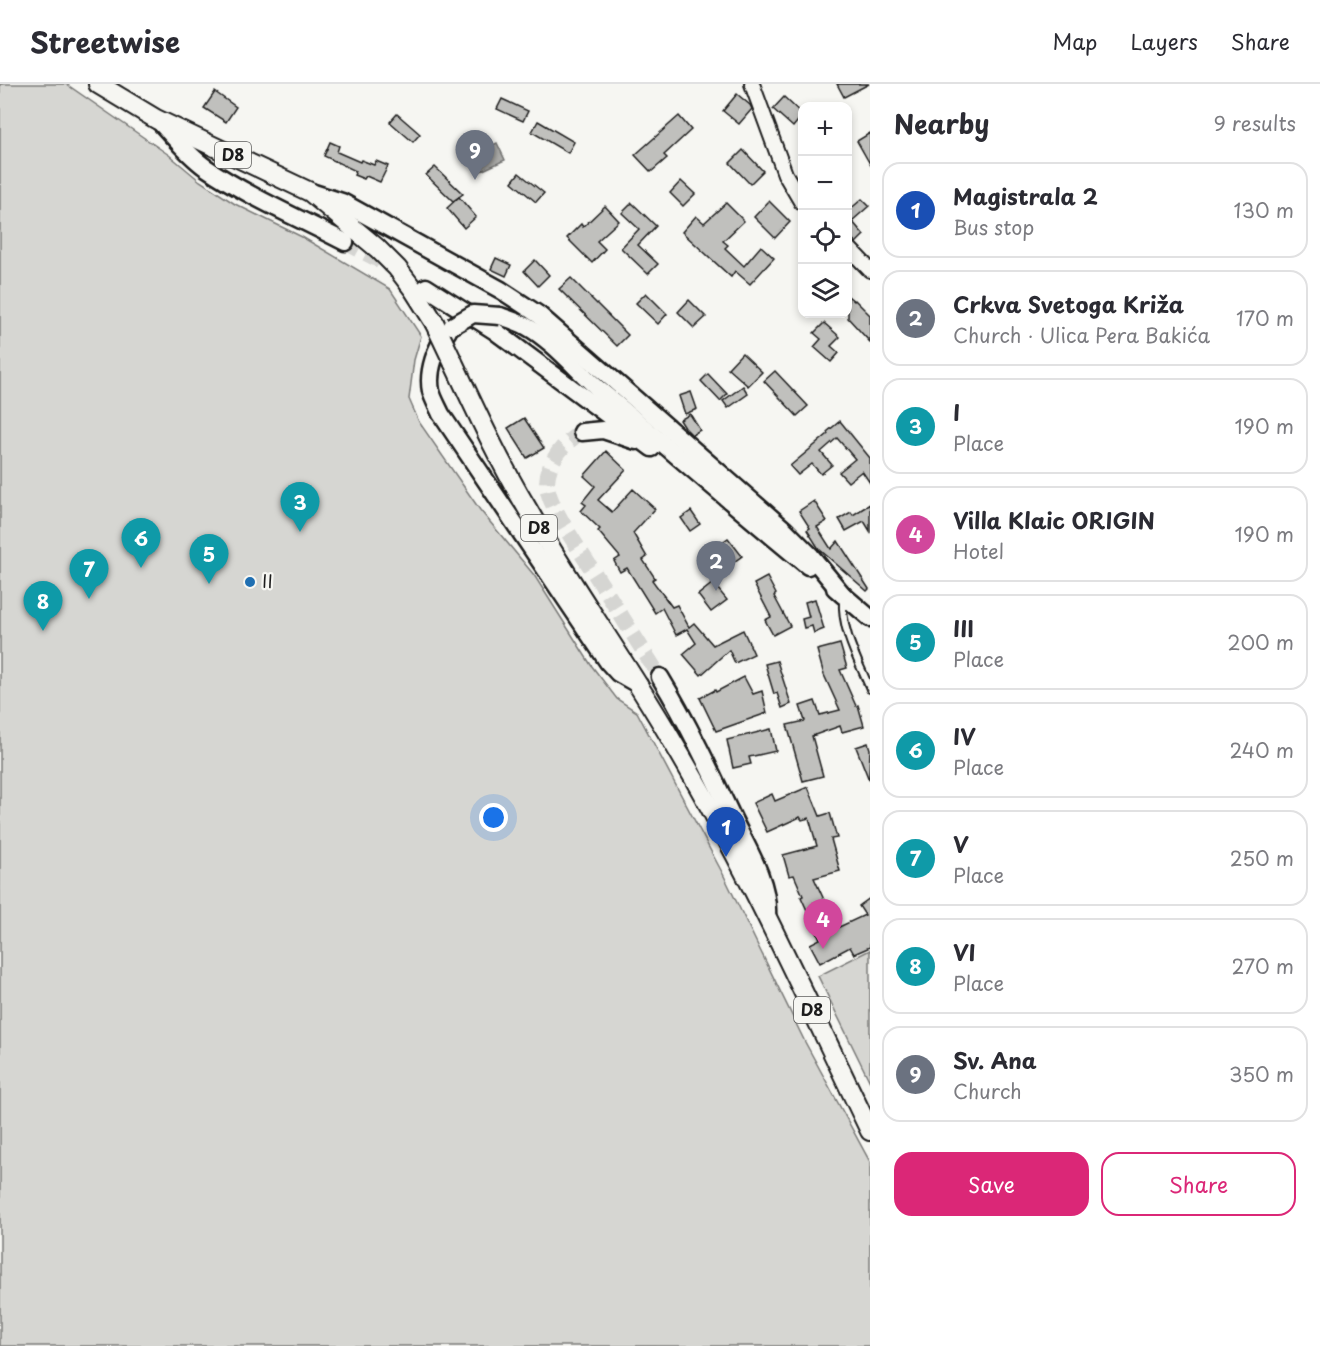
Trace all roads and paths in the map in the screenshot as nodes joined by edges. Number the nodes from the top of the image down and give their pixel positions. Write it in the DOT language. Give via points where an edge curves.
graph roads {
  1 [pos="98,84"];
  2 [pos="752,84"];
  3 [pos="156,119"];
  4 [pos="310,192"];
  5 [pos="798,198"];
  6 [pos="345,242"];
  7 [pos="852,252"];
  8 [pos="870,270"];
  9 [pos="426,287"];
  10 [pos="443,324"];
  11 [pos="582,432"];
  12 [pos="648,446"];
  13 [pos="713,489"];
  14 [pos="843,595"];
  15 [pos="870,618"];
  16 [pos="660,677"];
  17 [pos="639,685"];
  18 [pos="870,689"];
  19 [pos="767,915"];
  20 [pos="870,1131"];
  1 -- 3 [label="main road, D8"];
  2 -- 5 [label="street" via="785,174"];
  3 -- 4 [label="main road, D8"];
  3 -- 6 [label="main road" via="204,166"];
  4 -- 10 [label="main road, D8" via="397,268"];
  4 -- 14 [label="main road" via="342,202 539,315 784,529"];
  7 -- 8 [label="street"];
  9 -- 12 [label="main road" via="495,331"];
  10 -- 13 [label="main road, bridge" via="473,315 501,316 525,326 546,339"];
  10 -- 17 [label="main road, D8, bridge" via="453,362 526,508"];
  10 -- 17 [label="main road" via="430,372 431,391 441,414 608,662"];
  11 -- 12 [label="main road" via="603,430"];
  12 -- 13 [label="main road"];
  13 -- 14 [label="main road"];
  14 -- 15 [label="main road"];
  14 -- 18 [label="lane" via="847,636"];
  16 -- 19 [label="main road" via="714,778 762,881"];
  17 -- 19 [label="main road, D8"];
  19 -- 20 [label="main road, D8"];
}
